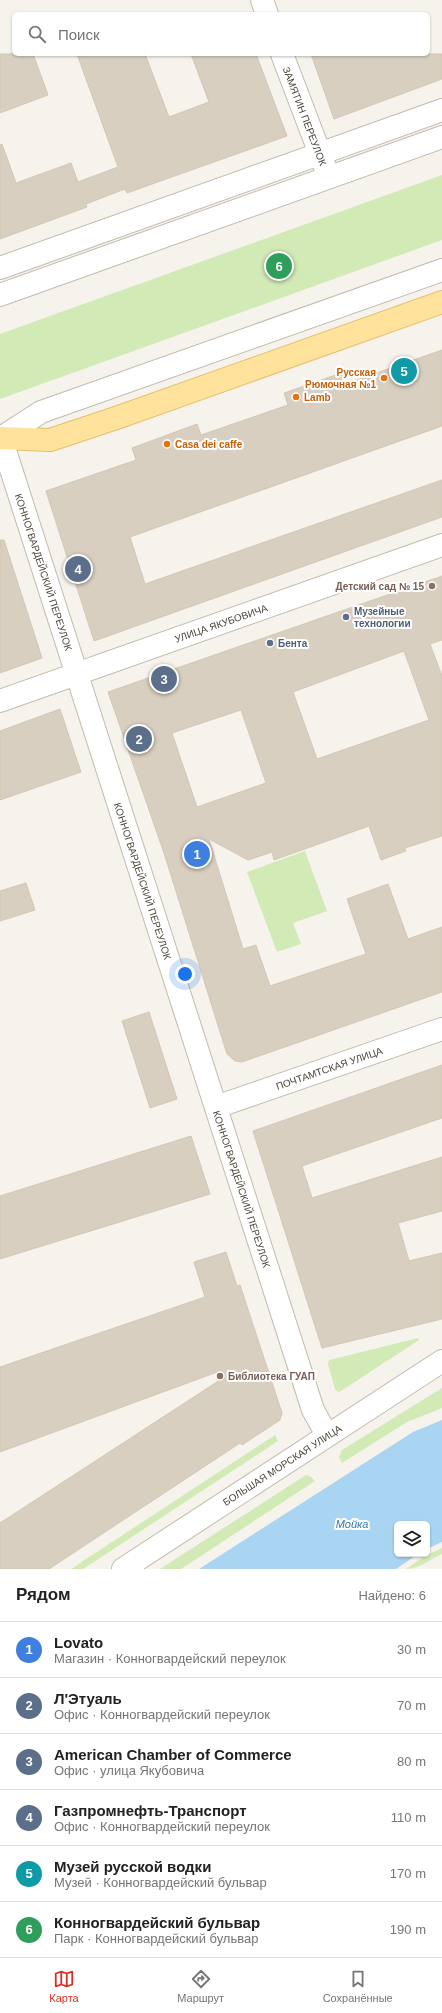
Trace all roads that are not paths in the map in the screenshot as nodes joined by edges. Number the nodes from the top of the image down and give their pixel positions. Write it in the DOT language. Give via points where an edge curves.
graph roads {
  1 [pos="262,0"];
  2 [pos="266,12"];
  3 [pos="283,56"];
  4 [pos="442,110"];
  5 [pos="442,137"];
  6 [pos="320,154"];
  7 [pos="328,178"];
  8 [pos="0,268"];
  9 [pos="442,270"];
  10 [pos="0,295"];
  11 [pos="442,302"];
  12 [pos="0,438"];
  13 [pos="442,545"];
  14 [pos="77,673"];
  15 [pos="0,701"];
  16 [pos="442,1029"];
  17 [pos="216,1108"];
  18 [pos="442,1361"];
  19 [pos="327,1435"];
  20 [pos="123,1569"];
  1 -- 2 [label="street"];
  3 -- 6 [label="street, ЗАМЯТИН ПЕРЕУЛОК"];
  4 -- 6 [label="street"];
  5 -- 7 [label="street"];
  6 -- 7 [label="street, ЗАМЯТИН ПЕРЕУЛОК"];
  6 -- 8 [label="street"];
  7 -- 10 [label="street"];
  9 -- 12 [label="street" via="41,412"];
  11 -- 12 [label="main road" via="50,440"];
  12 -- 14 [label="street, КОННОГВАРДЕЙСКИЙ ПЕРЕУЛОК"];
  13 -- 14 [label="street, УЛИЦА ЯКУБОВИЧА"];
  14 -- 15 [label="street, УЛИЦА ЯКУБОВИЧА"];
  14 -- 17 [label="street, КОННОГВАРДЕЙСКИЙ ПЕРЕУЛОК"];
  16 -- 17 [label="street, ПОЧТАМТСКАЯ УЛИЦА"];
  17 -- 19 [label="street, КОННОГВАРДЕЙСКИЙ ПЕРЕУЛОК" via="313,1410"];
  18 -- 19 [label="street, БОЛЬШАЯ МОРСКАЯ УЛИЦА"];
  19 -- 20 [label="street, БОЛЬШАЯ МОРСКАЯ УЛИЦА"];
}
